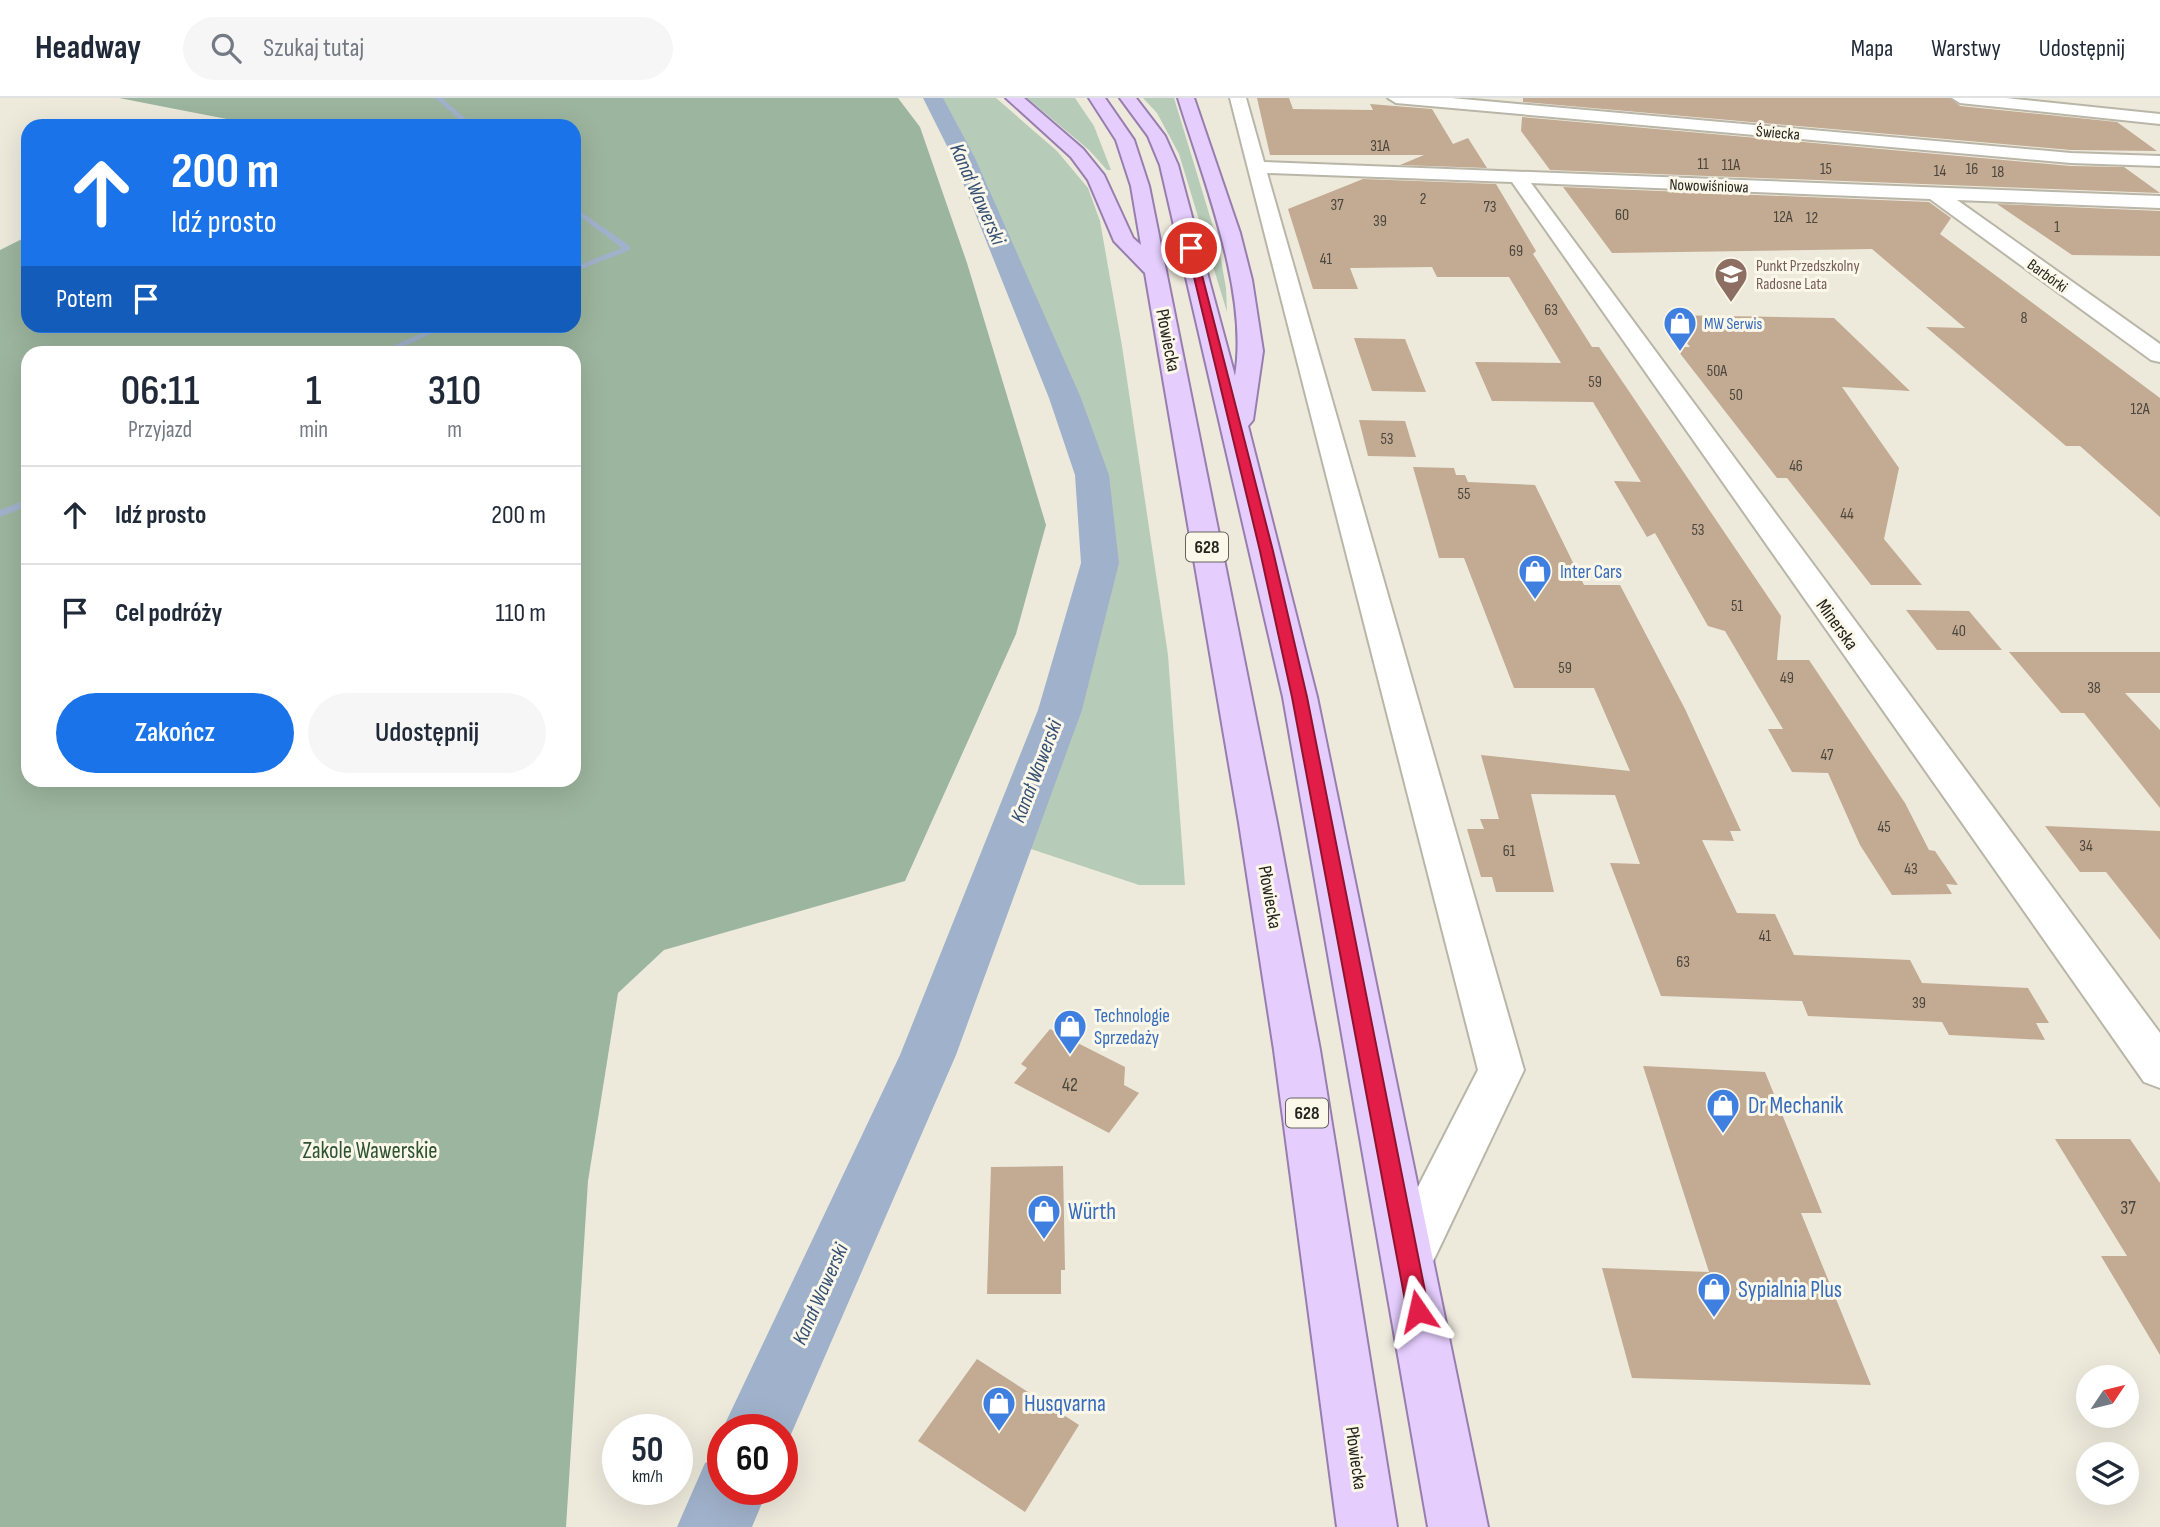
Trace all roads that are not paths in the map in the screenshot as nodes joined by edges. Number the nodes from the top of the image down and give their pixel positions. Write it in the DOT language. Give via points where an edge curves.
graph roads {
  1 [pos="1014,98"];
  2 [pos="1097,98"];
  3 [pos="1128,98"];
  4 [pos="1186,98"];
  5 [pos="1238,98"];
  6 [pos="1396,98"];
  7 [pos="1960,98"];
  8 [pos="2122,98"];
  9 [pos="2128,116"];
  10 [pos="2160,120"];
  11 [pos="2160,133"];
  12 [pos="2160,161"];
  13 [pos="1258,167"];
  14 [pos="1518,178"];
  15 [pos="1936,194"];
  16 [pos="2160,202"];
  17 [pos="1156,271"];
  18 [pos="2160,355"];
  19 [pos="1238,436"];
  20 [pos="2160,1069"];
  21 [pos="1408,1256"];
  22 [pos="1367,1527"];
  23 [pos="1458,1527"];
  1 -- 17 [label="main road" via="1077,153 1097,178 1124,241"];
  2 -- 17 [label="main road, 628" via="1117,124 1132,156"];
  3 -- 19 [label="main road" via="1156,136 1169,164"];
  4 -- 19 [label="main road" via="1241,280 1251,351"];
  5 -- 13 [label="street"];
  6 -- 12 [label="street, Świecka" via="2071,158"];
  7 -- 9 [label="street"];
  8 -- 9 [label="street"];
  9 -- 10 [label="street"];
  9 -- 11 [label="street"];
  13 -- 14 [label="street, Nowowiśniowa"];
  13 -- 21 [label="street" via="1500,1070"];
  14 -- 15 [label="street, Nowowiśniowa"];
  14 -- 20 [label="street, Minerska"];
  15 -- 16 [label="street, Nowowiśniowa"];
  15 -- 18 [label="street, Barbórki"];
  17 -- 22 [label="main road, Płowiecka / 628" via="1297,1050"];
  19 -- 21 [label="main road" via="1300,697"];
  21 -- 23 [label="main road"];
}
